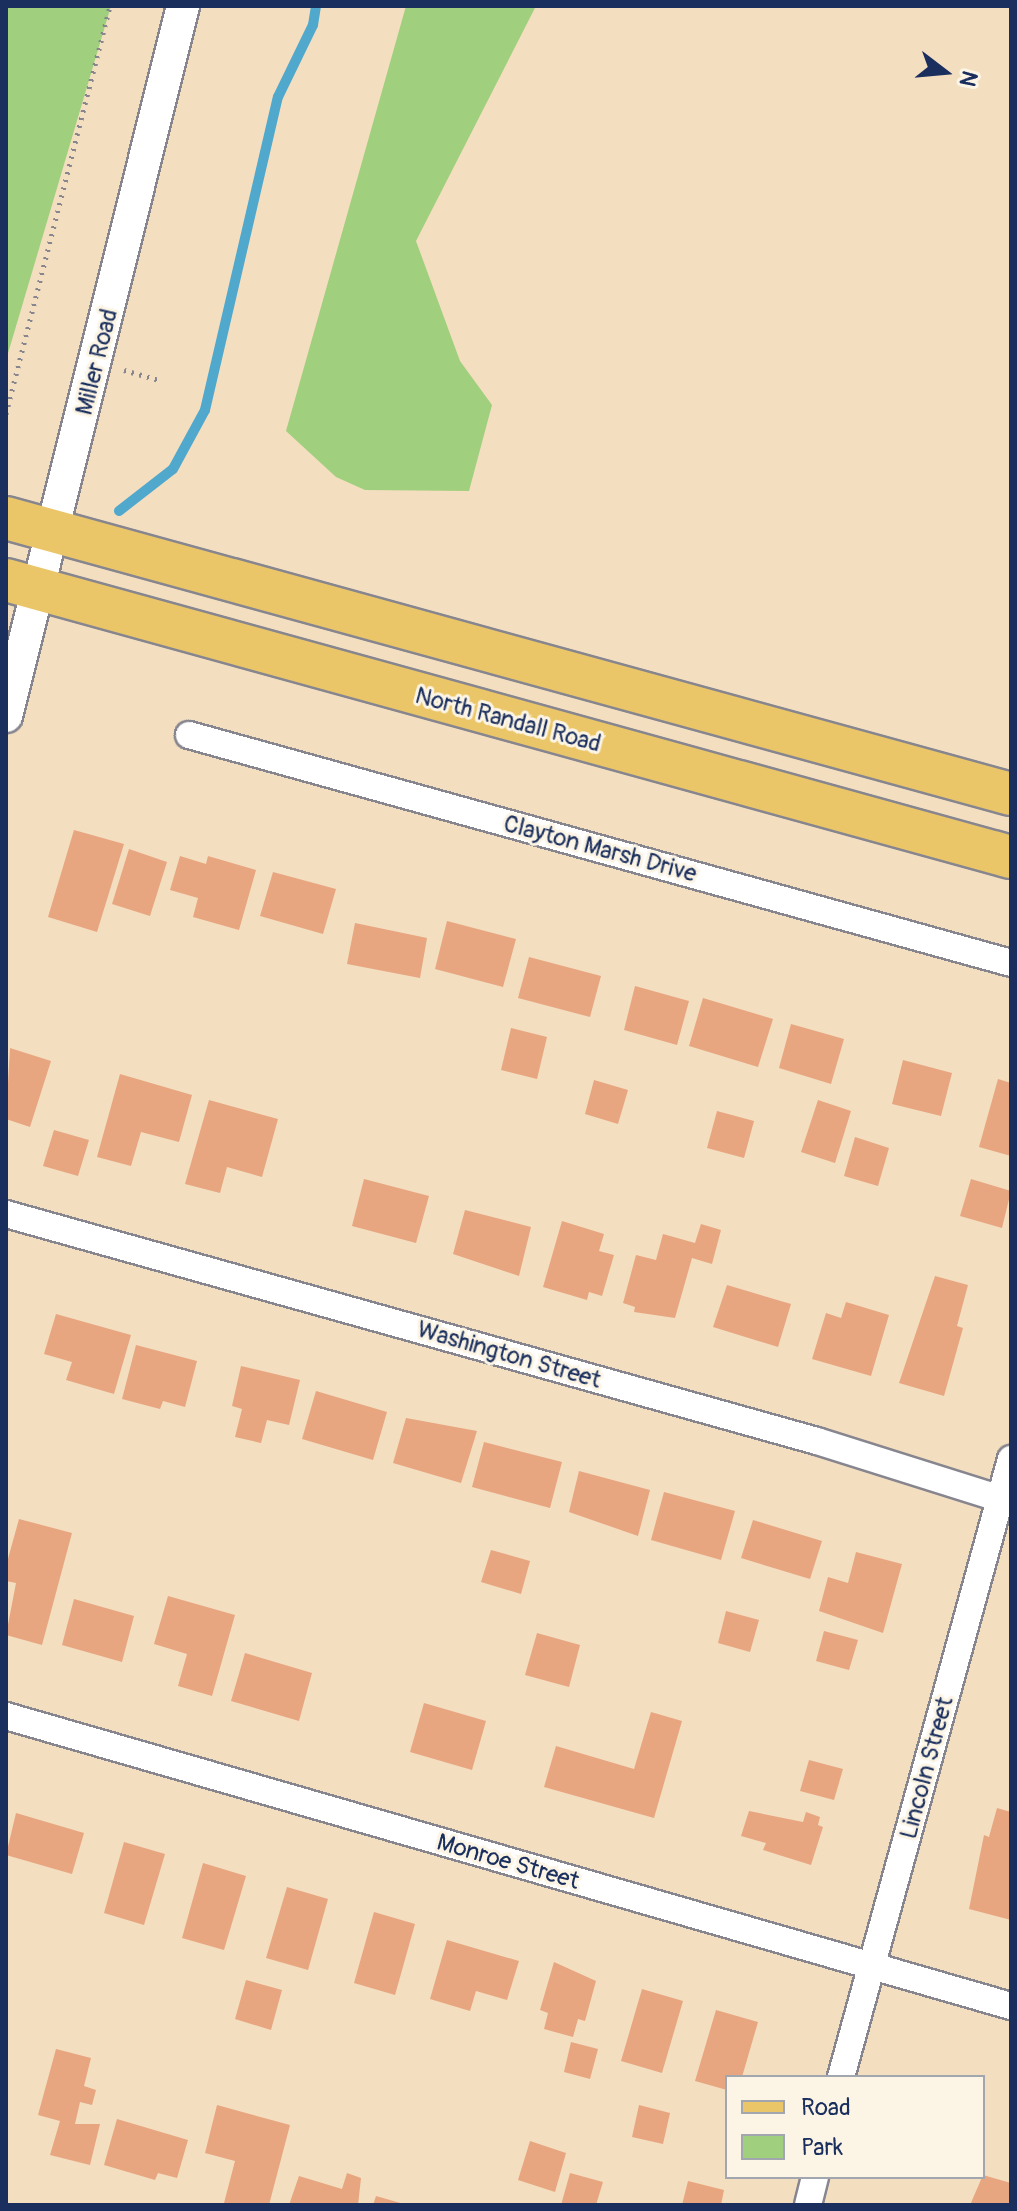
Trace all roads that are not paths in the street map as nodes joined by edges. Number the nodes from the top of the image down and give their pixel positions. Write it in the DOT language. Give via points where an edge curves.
graph roads {
  1 [pos="183,6"];
  2 [pos="6,518"];
  3 [pos="54,533"];
  4 [pos="23,586"];
  5 [pos="6,716"];
  6 [pos="189,735"];
  7 [pos="1011,794"];
  8 [pos="1011,857"];
  9 [pos="1011,963"];
  10 [pos="6,1214"];
  11 [pos="1011,1459"];
  12 [pos="1005,1501"];
  13 [pos="6,1716"];
  14 [pos="869,1967"];
  15 [pos="1011,2006"];
  16 [pos="842,2075"];
  17 [pos="814,2179"];
  18 [pos="808,2205"];
  1 -- 3 [label="street, Miller Road"];
  2 -- 3 [label="main road"];
  3 -- 4 [label="street, Miller Road"];
  3 -- 7 [label="main road"];
  4 -- 5 [label="street, Miller Road"];
  4 -- 8 [label="main road, North Randall Road"];
  6 -- 9 [label="street, Clayton Marsh Drive"];
  10 -- 12 [label="street, Washington Street" via="817,1441"];
  11 -- 12 [label="street, Lincoln Street"];
  12 -- 14 [label="street, Lincoln Street"];
  13 -- 14 [label="street, Monroe Street"];
  14 -- 15 [label="street, Monroe Street"];
  14 -- 16 [label="street, Lincoln Street"];
  17 -- 18 [label="street"];
}
